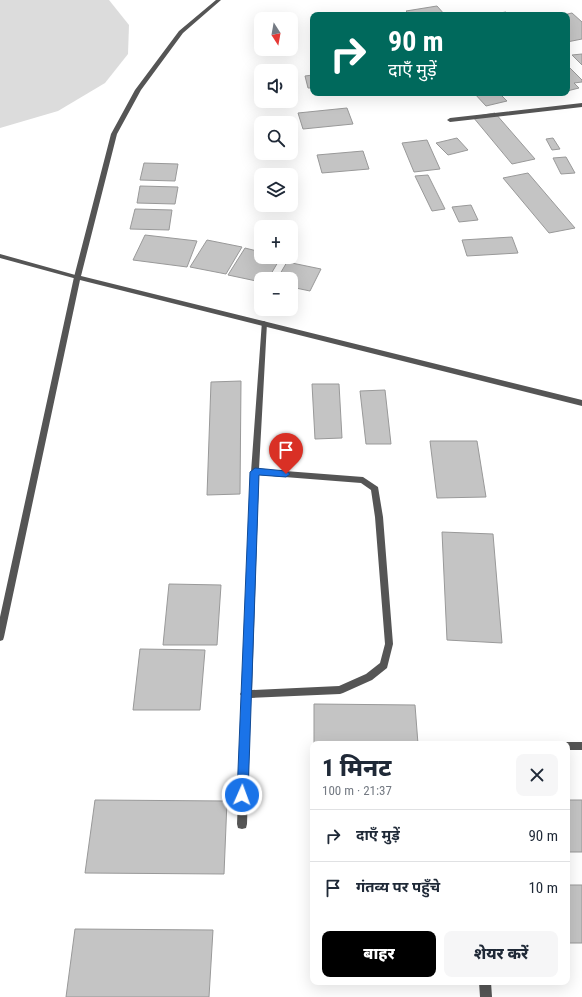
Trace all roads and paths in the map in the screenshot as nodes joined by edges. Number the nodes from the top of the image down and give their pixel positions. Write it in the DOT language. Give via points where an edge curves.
graph roads {
  1 [pos="219,0"];
  2 [pos="582,104"];
  3 [pos="450,120"];
  4 [pos="0,256"];
  5 [pos="76,277"];
  6 [pos="264,323"];
  7 [pos="582,403"];
  8 [pos="255,472"];
  9 [pos="0,637"];
  10 [pos="245,694"];
  11 [pos="570,746"];
  12 [pos="582,746"];
  13 [pos="242,824"];
  14 [pos="485,985"];
  15 [pos="486,997"];
  1 -- 5 [label="street" via="181,32 138,90 114,134"];
  2 -- 3 [label="street"];
  4 -- 5 [label="street"];
  5 -- 6 [label="street"];
  5 -- 9 [label="street"];
  6 -- 7 [label="street"];
  6 -- 8 [label="street"];
  8 -- 10 [label="street"];
  8 -- 10 [label="street" via="363,480 375,489 389,644 384,665 369,677 340,690"];
  10 -- 13 [label="street"];
  11 -- 12 [label="street"];
  14 -- 15 [label="street"];
}
